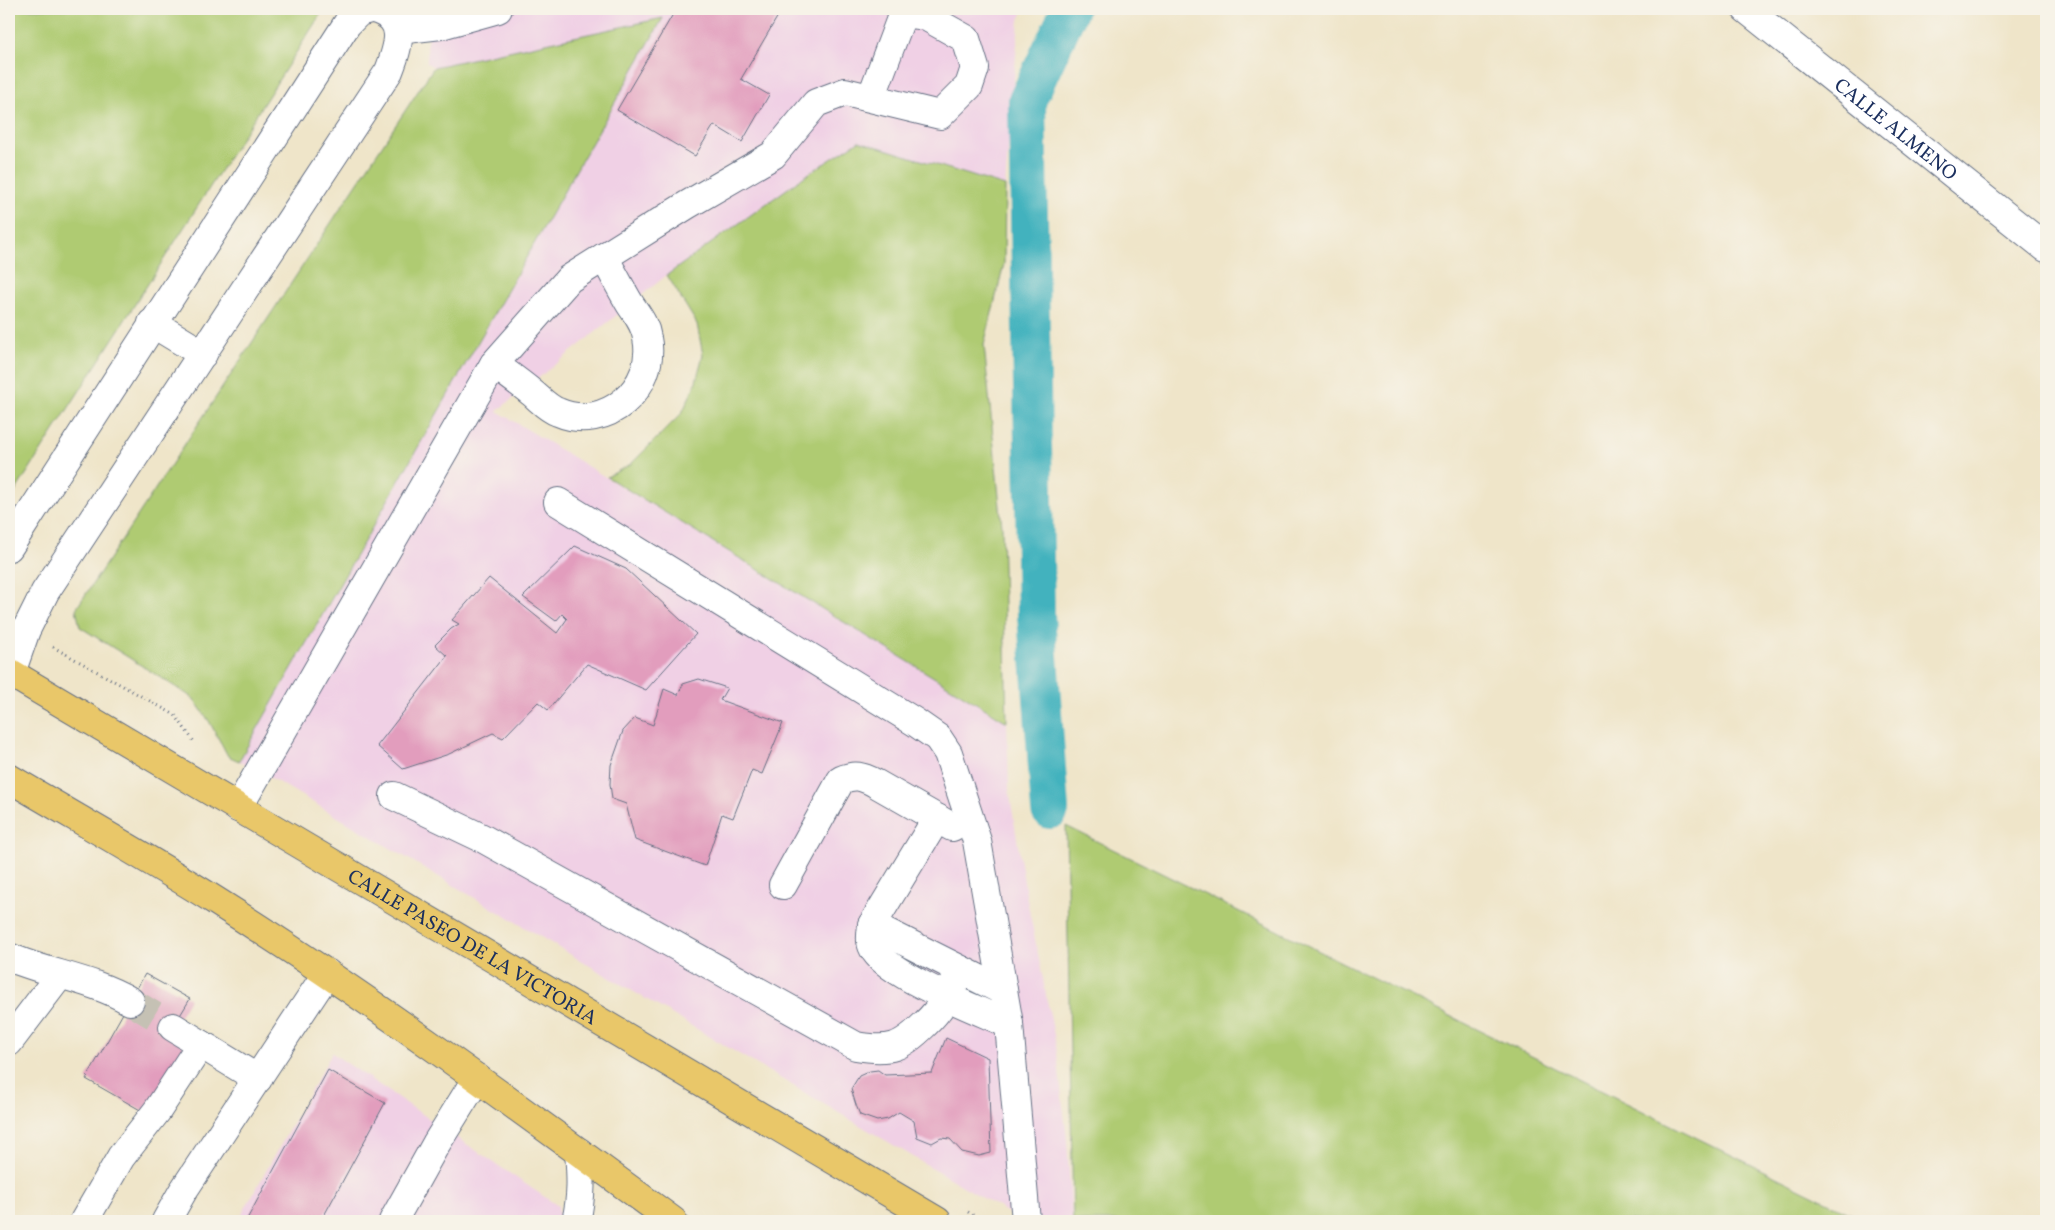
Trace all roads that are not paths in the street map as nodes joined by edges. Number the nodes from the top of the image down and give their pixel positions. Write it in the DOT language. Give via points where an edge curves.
graph roads {
  1 [pos="370,9"];
  2 [pos="374,9"];
  3 [pos="498,9"];
  4 [pos="1746,9"];
  5 [pos="398,30"];
  6 [pos="871,98"];
  7 [pos="2046,248"];
  8 [pos="604,257"];
  9 [pos="152,323"];
  10 [pos="203,354"];
  11 [pos="494,364"];
  12 [pos="558,502"];
  13 [pos="9,547"];
  14 [pos="10,672"];
  15 [pos="9,778"];
  16 [pos="394,796"];
  17 [pos="238,808"];
  18 [pos="937,818"];
  19 [pos="977,842"];
  20 [pos="783,885"];
  21 [pos="872,925"];
  22 [pos="9,957"];
  23 [pos="961,970"];
  24 [pos="327,973"];
  25 [pos="60,975"];
  26 [pos="1004,991"];
  27 [pos="948,997"];
  28 [pos="130,1001"];
  29 [pos="1009,1024"];
  30 [pos="174,1027"];
  31 [pos="9,1042"];
  32 [pos="201,1044"];
  33 [pos="477,1078"];
  34 [pos="258,1079"];
  35 [pos="579,1152"];
  36 [pos="669,1220"];
  37 [pos="84,1221"];
  38 [pos="166,1221"];
  39 [pos="393,1221"];
  40 [pos="576,1221"];
  41 [pos="937,1221"];
  42 [pos="1026,1221"];
  1 -- 9 [label="street" via="359,12 347,24"];
  2 -- 5 [label="street" via="385,12 394,20"];
  3 -- 5 [label="street" via="441,25"];
  4 -- 7 [label="street, CALLE ALMENO"];
  5 -- 10 [label="street" via="397,49 389,71"];
  6 -- 8 [label="street" via="845,92 816,103 773,155"];
  8 -- 11 [label="street" via="569,279"];
  8 -- 11 [label="street" via="642,321 647,338 649,356 645,374 624,403 593,416 559,413"];
  9 -- 10 [label="street"];
  9 -- 13 [label="street"];
  10 -- 14 [label="street" via="46,592 26,630"];
  11 -- 17 [label="street"];
  12 -- 19 [label="street" via="938,738 955,771"];
  14 -- 17 [label="main road, CALLE PASEO DE LA VICTORIA"];
  15 -- 24 [label="main road" via="215,900"];
  16 -- 27 [label="street" via="482,838 856,1046 889,1048 908,1041 938,1012"];
  17 -- 41 [label="main road, CALLE PASEO DE LA VICTORIA"];
  18 -- 19 [label="street"];
  18 -- 20 [label="street" via="875,783 852,775 841,780"];
  18 -- 21 [label="street"];
  19 -- 26 [label="street"];
  21 -- 23 [label="street"];
  21 -- 27 [label="street" via="870,940 880,958"];
  22 -- 25 [label="street"];
  23 -- 26 [label="street"];
  23 -- 27 [label="street"];
  24 -- 33 [label="main road"];
  24 -- 34 [label="street"];
  25 -- 28 [label="street" via="96,985"];
  25 -- 31 [label="street"];
  26 -- 29 [label="street"];
  27 -- 29 [label="street"];
  29 -- 42 [label="street"];
  30 -- 32 [label="street"];
  32 -- 34 [label="street"];
  32 -- 37 [label="street" via="157,1111 121,1157"];
  33 -- 35 [label="main road"];
  33 -- 39 [label="street"];
  34 -- 38 [label="street"];
  35 -- 36 [label="main road"];
  35 -- 40 [label="street" via="582,1184"];
}
